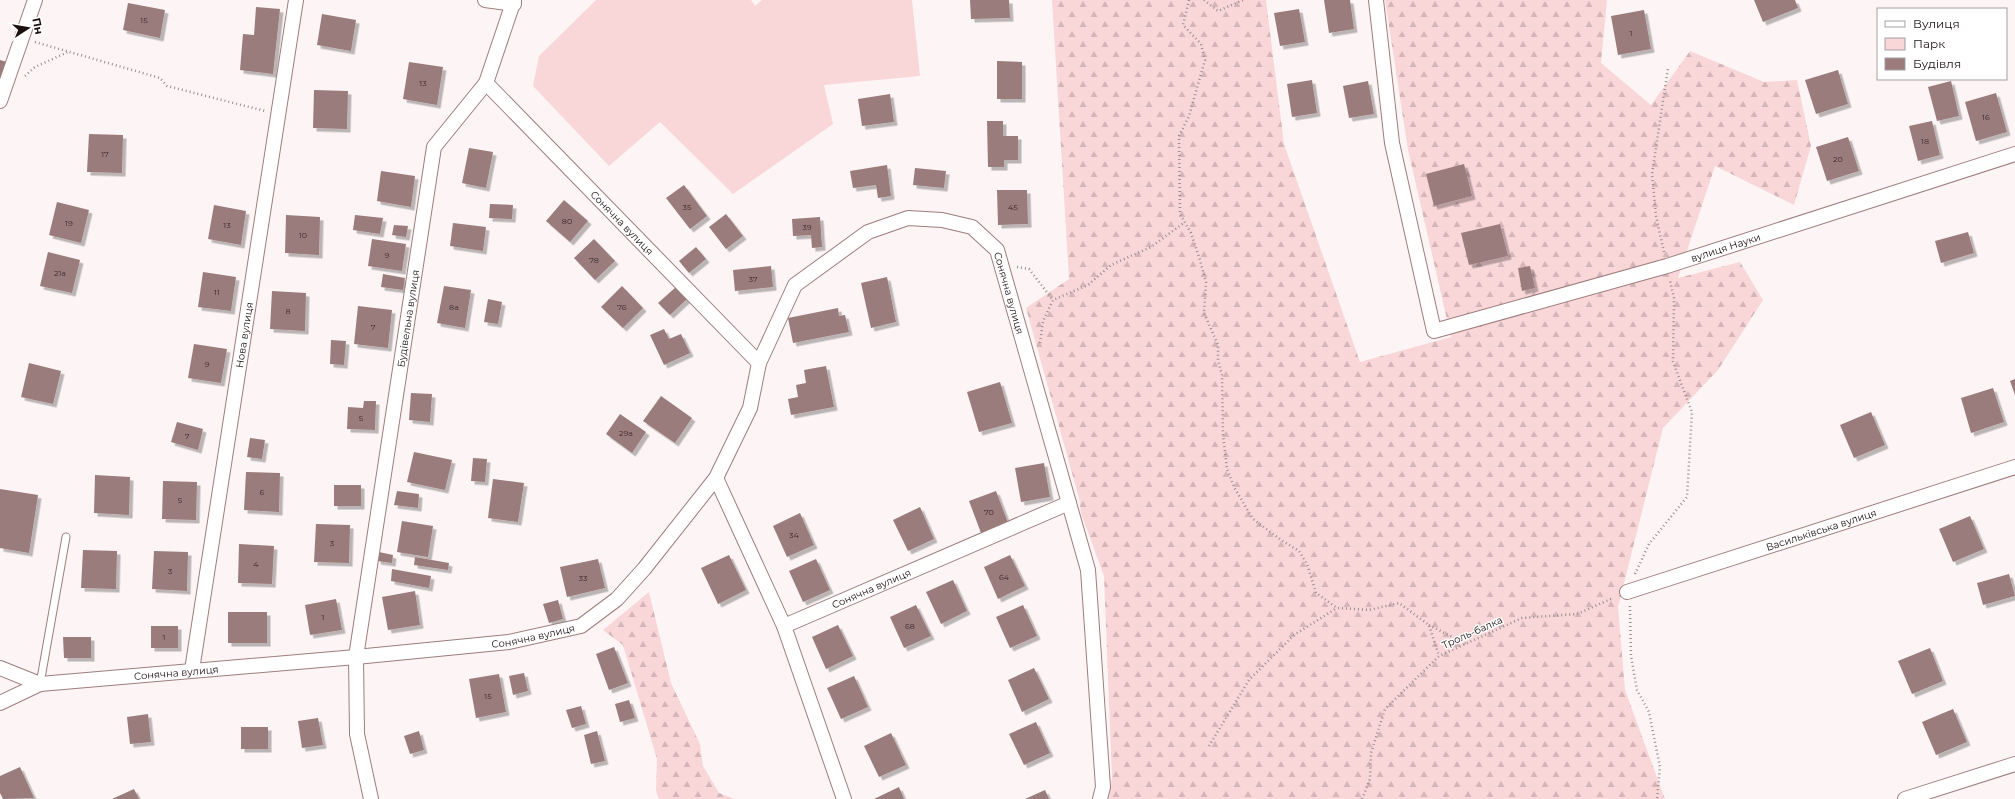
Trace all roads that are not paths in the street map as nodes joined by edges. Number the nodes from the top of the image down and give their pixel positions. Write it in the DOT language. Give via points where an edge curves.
graph roads {
  1 [pos="35,0"];
  2 [pos="296,0"];
  3 [pos="485,0"];
  4 [pos="1376,0"];
  5 [pos="514,2"];
  6 [pos="486,83"];
  7 [pos="1,98"];
  8 [pos="2015,154"];
  9 [pos="759,363"];
  10 [pos="2015,467"];
  11 [pos="716,478"];
  12 [pos="1069,503"];
  13 [pos="66,537"];
  14 [pos="1626,592"];
  15 [pos="784,626"];
  16 [pos="356,657"];
  17 [pos="0,668"];
  18 [pos="192,670"];
  19 [pos="40,684"];
  20 [pos="0,704"];
  21 [pos="2015,764"];
  22 [pos="371,799"];
  23 [pos="844,799"];
  24 [pos="1100,799"];
  25 [pos="1905,799"];
  1 -- 7 [label="street"];
  2 -- 18 [label="street, Нова вулиця"];
  3 -- 5 [label="street"];
  4 -- 8 [label="street, вулиця Науки" via="1392,143 1434,331 1667,266"];
  5 -- 6 [label="street, Будівельна вулиця"];
  6 -- 9 [label="street, Сонячна вулиця"];
  6 -- 16 [label="street, Будівельна вулиця" via="434,147"];
  9 -- 11 [label="street, Сонячна вулиця" via="750,408"];
  9 -- 12 [label="street, Сонячна вулиця" via="795,284 868,232 908,218 942,220 972,227 997,250"];
  10 -- 14 [label="street, Васильківська вулиця"];
  11 -- 15 [label="street"];
  11 -- 16 [label="street, Сонячна вулиця" via="644,570 616,599 581,626 509,642"];
  12 -- 15 [label="street, Сонячна вулиця"];
  12 -- 24 [label="street, Сонячна вулиця" via="1088,570 1103,779"];
  13 -- 19 [label="lane"];
  15 -- 23 [label="street"];
  16 -- 18 [label="street, Сонячна вулиця"];
  16 -- 22 [label="street" via="357,734"];
  17 -- 19 [label="street"];
  18 -- 19 [label="street, Сонячна вулиця"];
  19 -- 20 [label="street, Сонячна вулиця"];
  21 -- 25 [label="street"];
}
